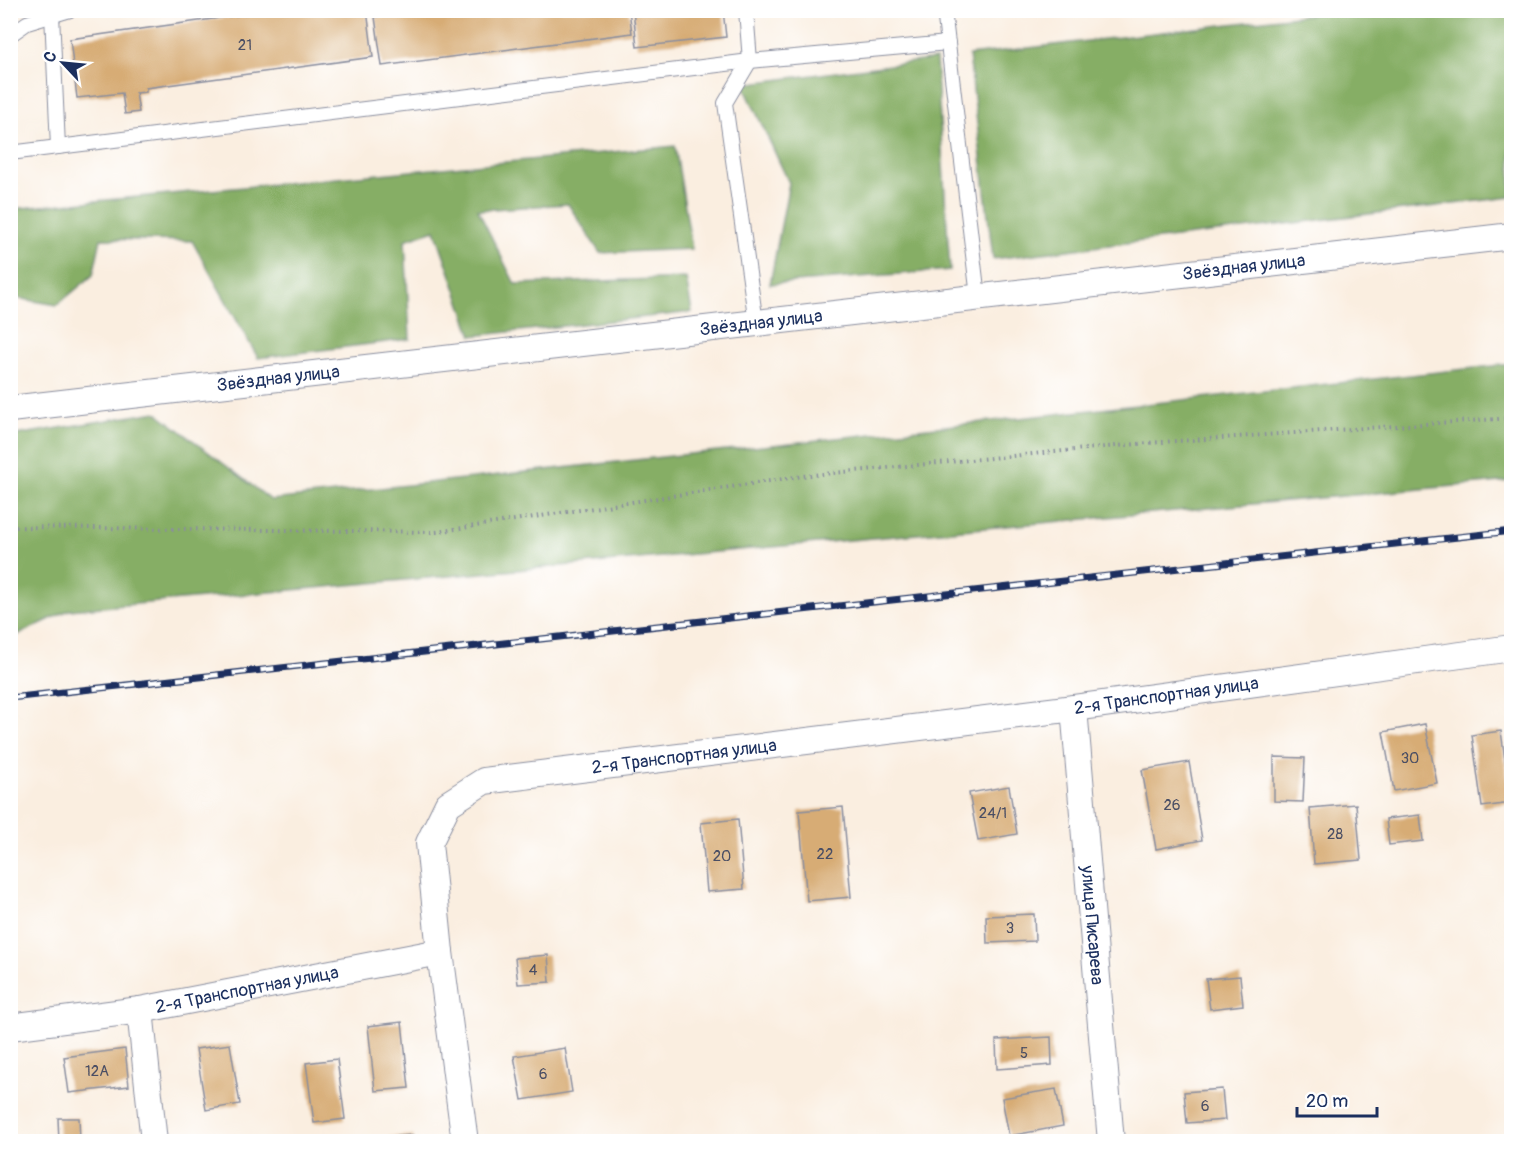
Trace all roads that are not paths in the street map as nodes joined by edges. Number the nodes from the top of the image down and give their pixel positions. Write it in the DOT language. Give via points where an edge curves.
graph roads {
  1 [pos="70,10"];
  2 [pos="746,10"];
  3 [pos="944,10"];
  4 [pos="52,14"];
  5 [pos="10,35"];
  6 [pos="948,43"];
  7 [pos="750,61"];
  8 [pos="58,147"];
  9 [pos="10,153"];
  10 [pos="1512,236"];
  11 [pos="978,297"];
  12 [pos="756,323"];
  13 [pos="10,409"];
  14 [pos="1512,648"];
  15 [pos="1074,708"];
  16 [pos="440,952"];
  17 [pos="140,1010"];
  18 [pos="10,1027"];
  19 [pos="154,1142"];
  20 [pos="465,1142"];
  21 [pos="1111,1142"];
  1 -- 4 [label="lane"];
  2 -- 7 [label="lane"];
  3 -- 6 [label="lane"];
  4 -- 5 [label="lane" via="27,23"];
  4 -- 8 [label="lane"];
  6 -- 7 [label="lane"];
  6 -- 11 [label="lane"];
  7 -- 8 [label="lane"];
  7 -- 12 [label="lane" via="725,104"];
  8 -- 9 [label="lane"];
  10 -- 11 [label="street, Звёздная улица"];
  11 -- 12 [label="street, Звёздная улица"];
  12 -- 13 [label="street, Звёздная улица"];
  14 -- 15 [label="street, 2-я Транспортная улица"];
  15 -- 16 [label="street, 2-я Транспортная улица" via="484,781 448,804 429,843"];
  15 -- 21 [label="street, улица Писарева"];
  16 -- 17 [label="street, 2-я Транспортная улица"];
  16 -- 20 [label="street"];
  17 -- 18 [label="street, 2-я Транспортная улица"];
  17 -- 19 [label="street"];
}
